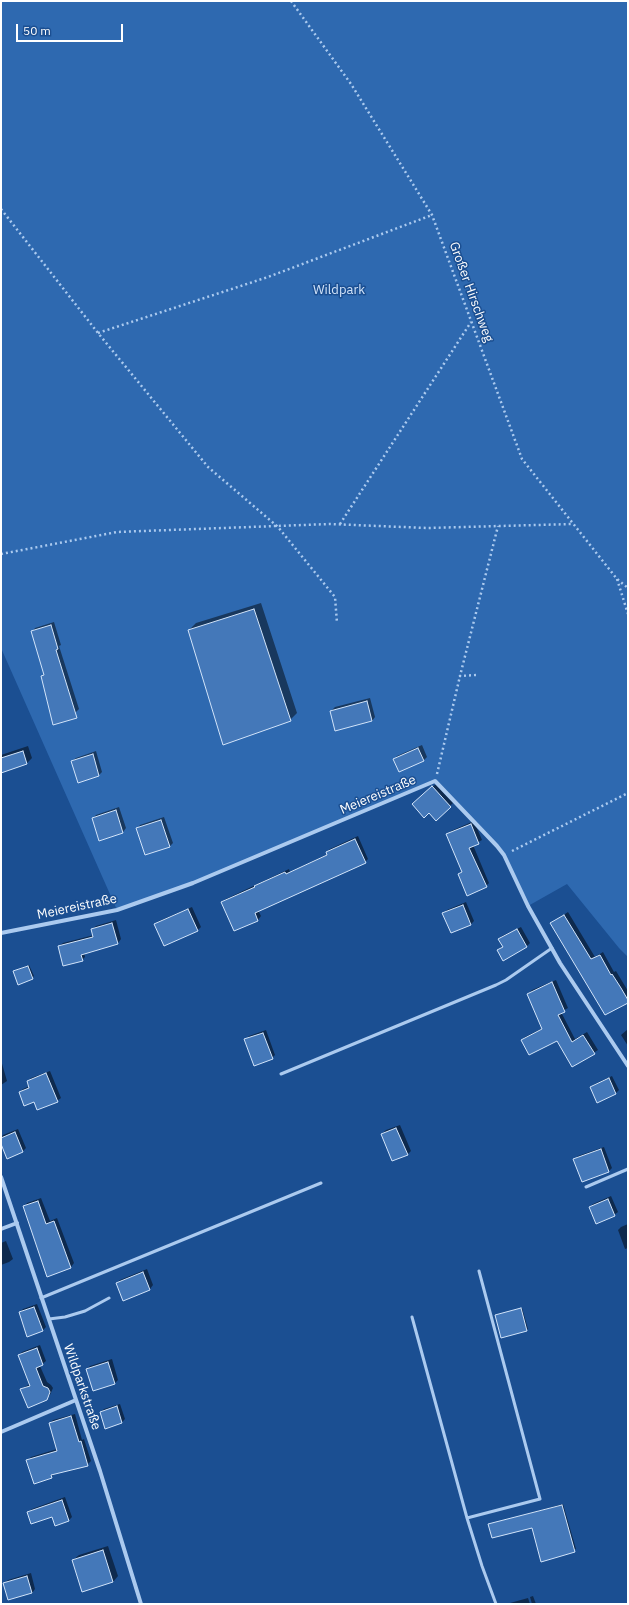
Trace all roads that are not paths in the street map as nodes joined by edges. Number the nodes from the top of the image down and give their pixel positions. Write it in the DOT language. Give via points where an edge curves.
graph roads {
  1 [pos="1,933"];
  2 [pos="552,948"];
  3 [pos="628,1066"];
  4 [pos="281,1074"];
  5 [pos="628,1170"];
  6 [pos="1,1177"];
  7 [pos="322,1183"];
  8 [pos="586,1187"];
  9 [pos="17,1223"];
  10 [pos="1,1230"];
  11 [pos="479,1271"];
  12 [pos="41,1298"];
  13 [pos="109,1298"];
  14 [pos="412,1317"];
  15 [pos="49,1319"];
  16 [pos="76,1400"];
  17 [pos="1,1432"];
  18 [pos="467,1518"];
  19 [pos="141,1604"];
  20 [pos="496,1604"];
  1 -- 2 [label="street, Meiereistraße" via="118,910 193,883 435,781 504,855 528,906"];
  2 -- 3 [label="street, Meiereistraße"];
  2 -- 4 [label="lane" via="496,985"];
  5 -- 8 [label="lane"];
  6 -- 9 [label="street, Wildparkstraße"];
  7 -- 12 [label="lane"];
  9 -- 10 [label="street"];
  9 -- 12 [label="street, Wildparkstraße"];
  11 -- 18 [label="lane" via="540,1499"];
  12 -- 15 [label="street, Wildparkstraße"];
  13 -- 15 [label="lane" via="85,1311"];
  14 -- 18 [label="lane"];
  15 -- 16 [label="street, Wildparkstraße"];
  16 -- 17 [label="street"];
  16 -- 19 [label="street, Wildparkstraße"];
  18 -- 20 [label="lane"];
}
